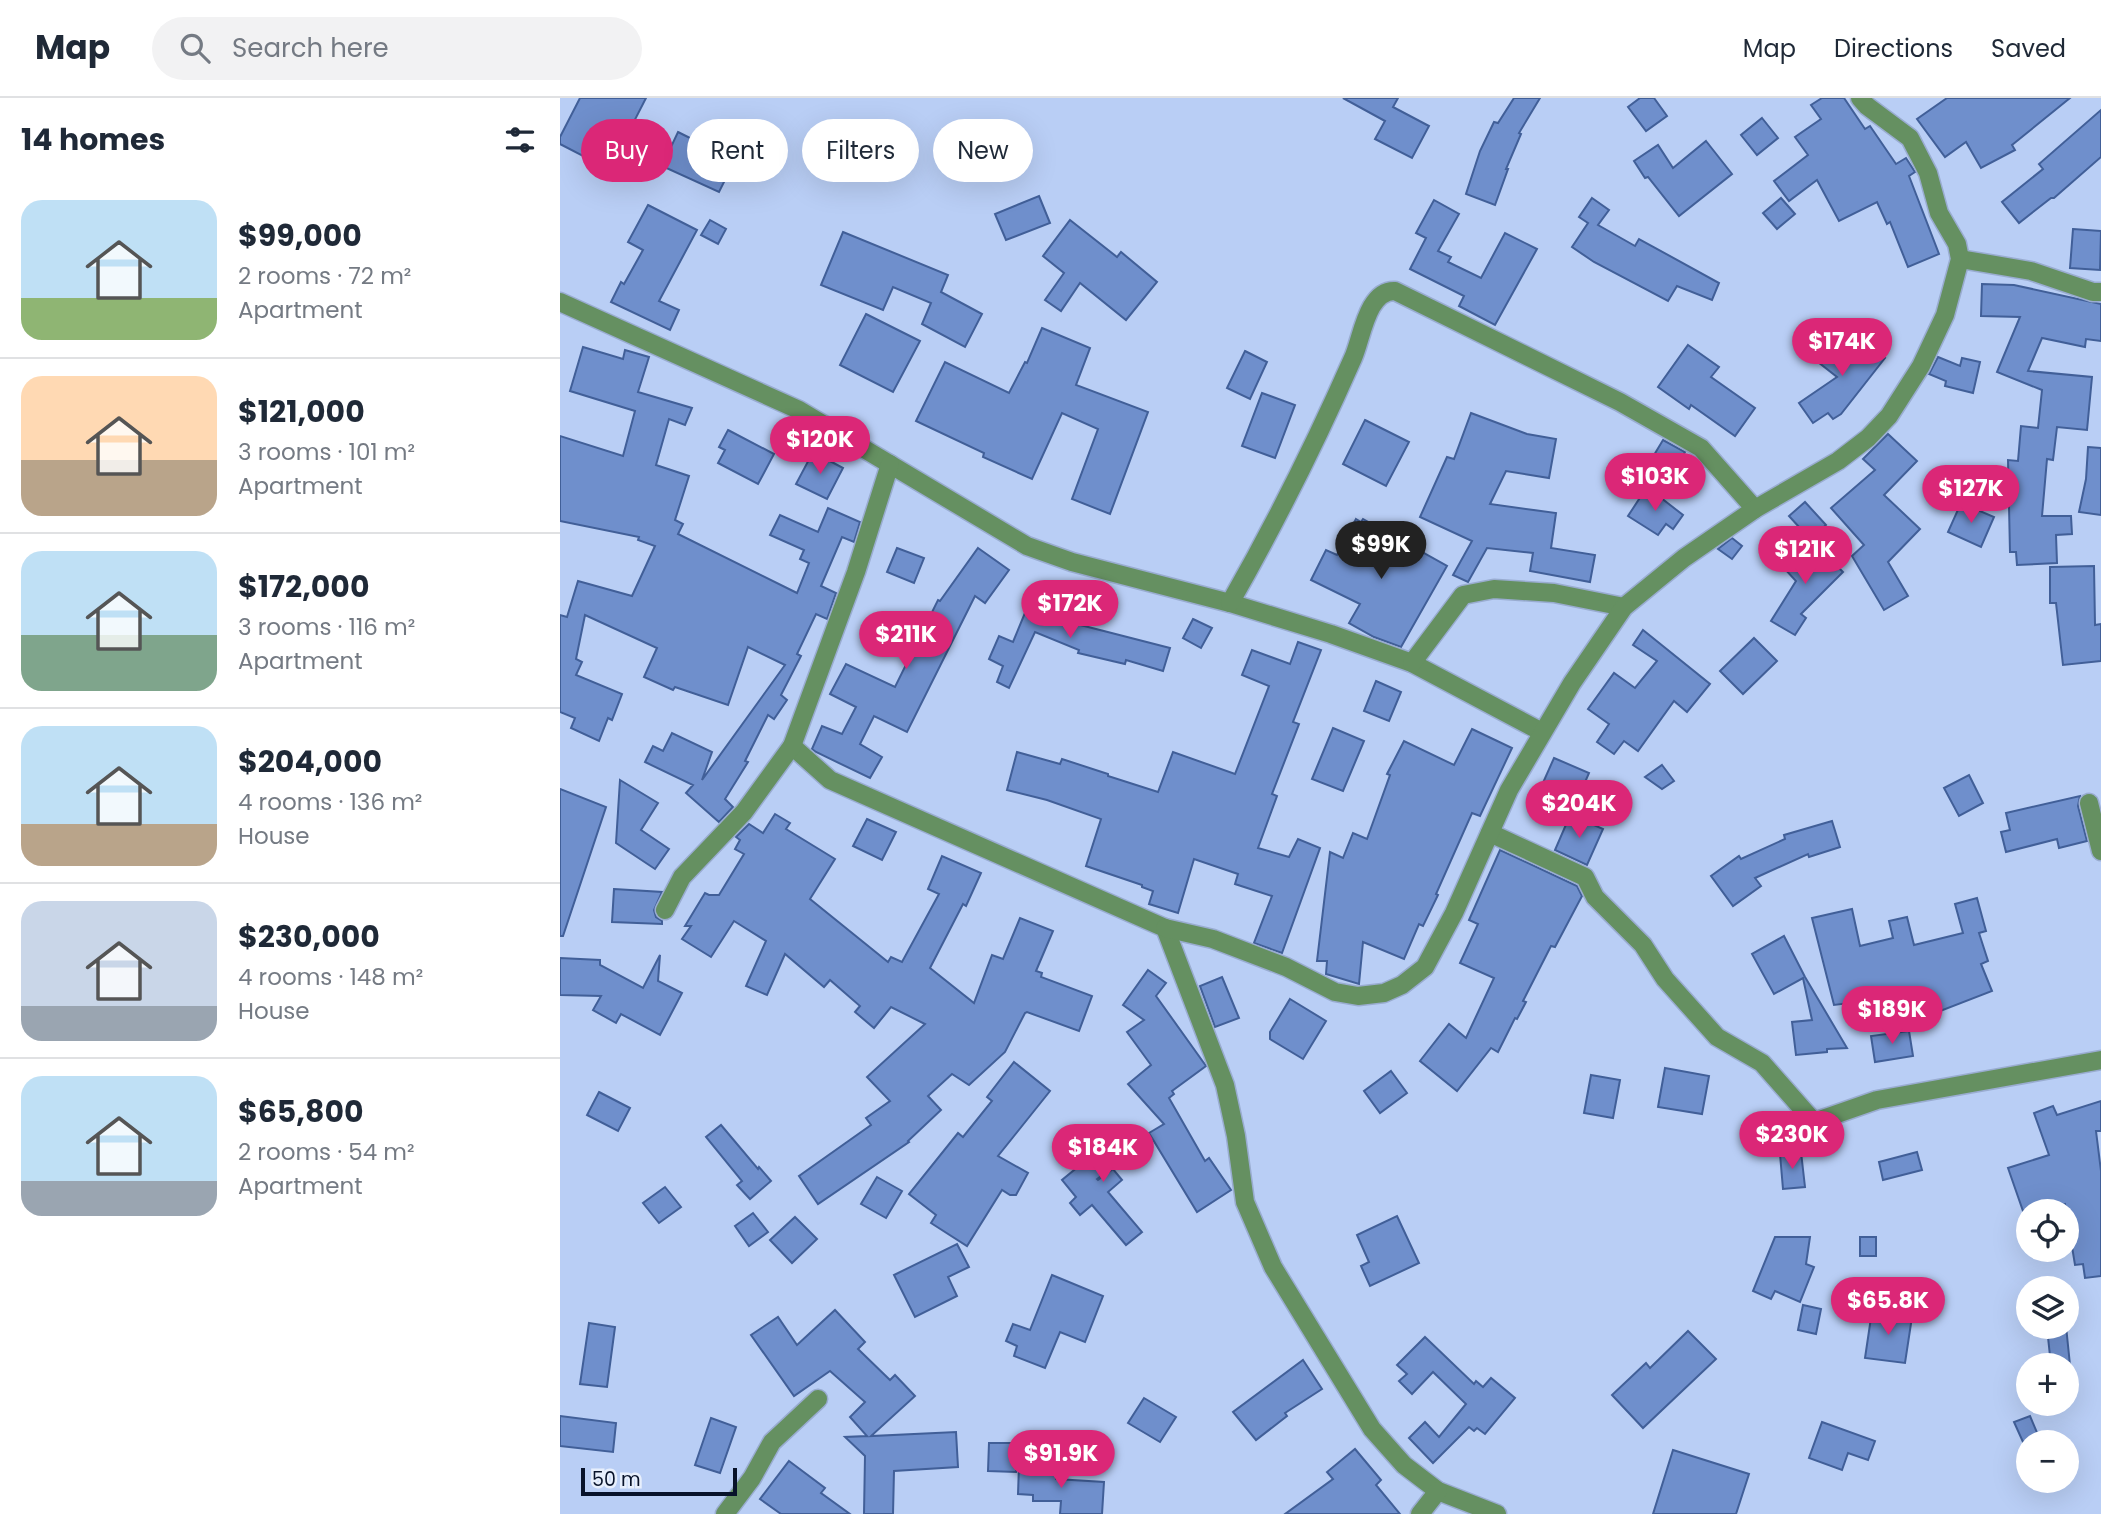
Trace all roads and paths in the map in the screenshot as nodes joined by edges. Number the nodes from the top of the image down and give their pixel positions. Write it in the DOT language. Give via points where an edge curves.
graph roads {
  1 [pos="1860,98"];
  2 [pos="1960,259"];
  3 [pos="2101,292"];
  4 [pos="560,302"];
  5 [pos="890,464"];
  6 [pos="1755,509"];
  7 [pos="1230,603"];
  8 [pos="1624,607"];
  9 [pos="1412,663"];
  10 [pos="1542,732"];
  11 [pos="792,747"];
  12 [pos="2089,803"];
  13 [pos="1490,833"];
  14 [pos="2101,851"];
  15 [pos="665,910"];
  16 [pos="1165,929"];
  17 [pos="2101,1060"];
  18 [pos="818,1399"];
  19 [pos="1438,1491"];
  20 [pos="725,1514"];
  21 [pos="1420,1514"];
  22 [pos="1497,1514"];
  1 -- 2 [label="street" via="1910,138"];
  2 -- 3 [label="street" via="2031,271"];
  2 -- 6 [label="street" via="1945,315 1921,366 1889,416 1838,461"];
  4 -- 5 [label="street" via="799,410"];
  5 -- 7 [label="street" via="1027,545 1072,562"];
  5 -- 11 [label="street"];
  6 -- 7 [label="street" via="1701,448 1607,396 1385,290 1370,310 1322,428"];
  6 -- 8 [label="street"];
  7 -- 9 [label="street"];
  8 -- 9 [label="street" via="1554,593 1494,589 1464,596"];
  8 -- 10 [label="street"];
  9 -- 10 [label="street"];
  10 -- 13 [label="street"];
  11 -- 15 [label="street" via="744,812 682,877"];
  11 -- 16 [label="street" via="830,780"];
  12 -- 14 [label="street"];
  13 -- 16 [label="street" via="1425,967 1384,993 1358,996 1335,992 1213,939"];
  13 -- 17 [label="street" via="1585,877 1595,897 1643,945 1665,979 1717,1037 1762,1063 1814,1122 1877,1100"];
  16 -- 19 [label="street" via="1225,1085 1245,1202 1273,1267 1372,1429 1404,1465"];
  18 -- 20 [label="street" via="772,1442"];
  19 -- 21 [label="street"];
  19 -- 22 [label="street"];
}
